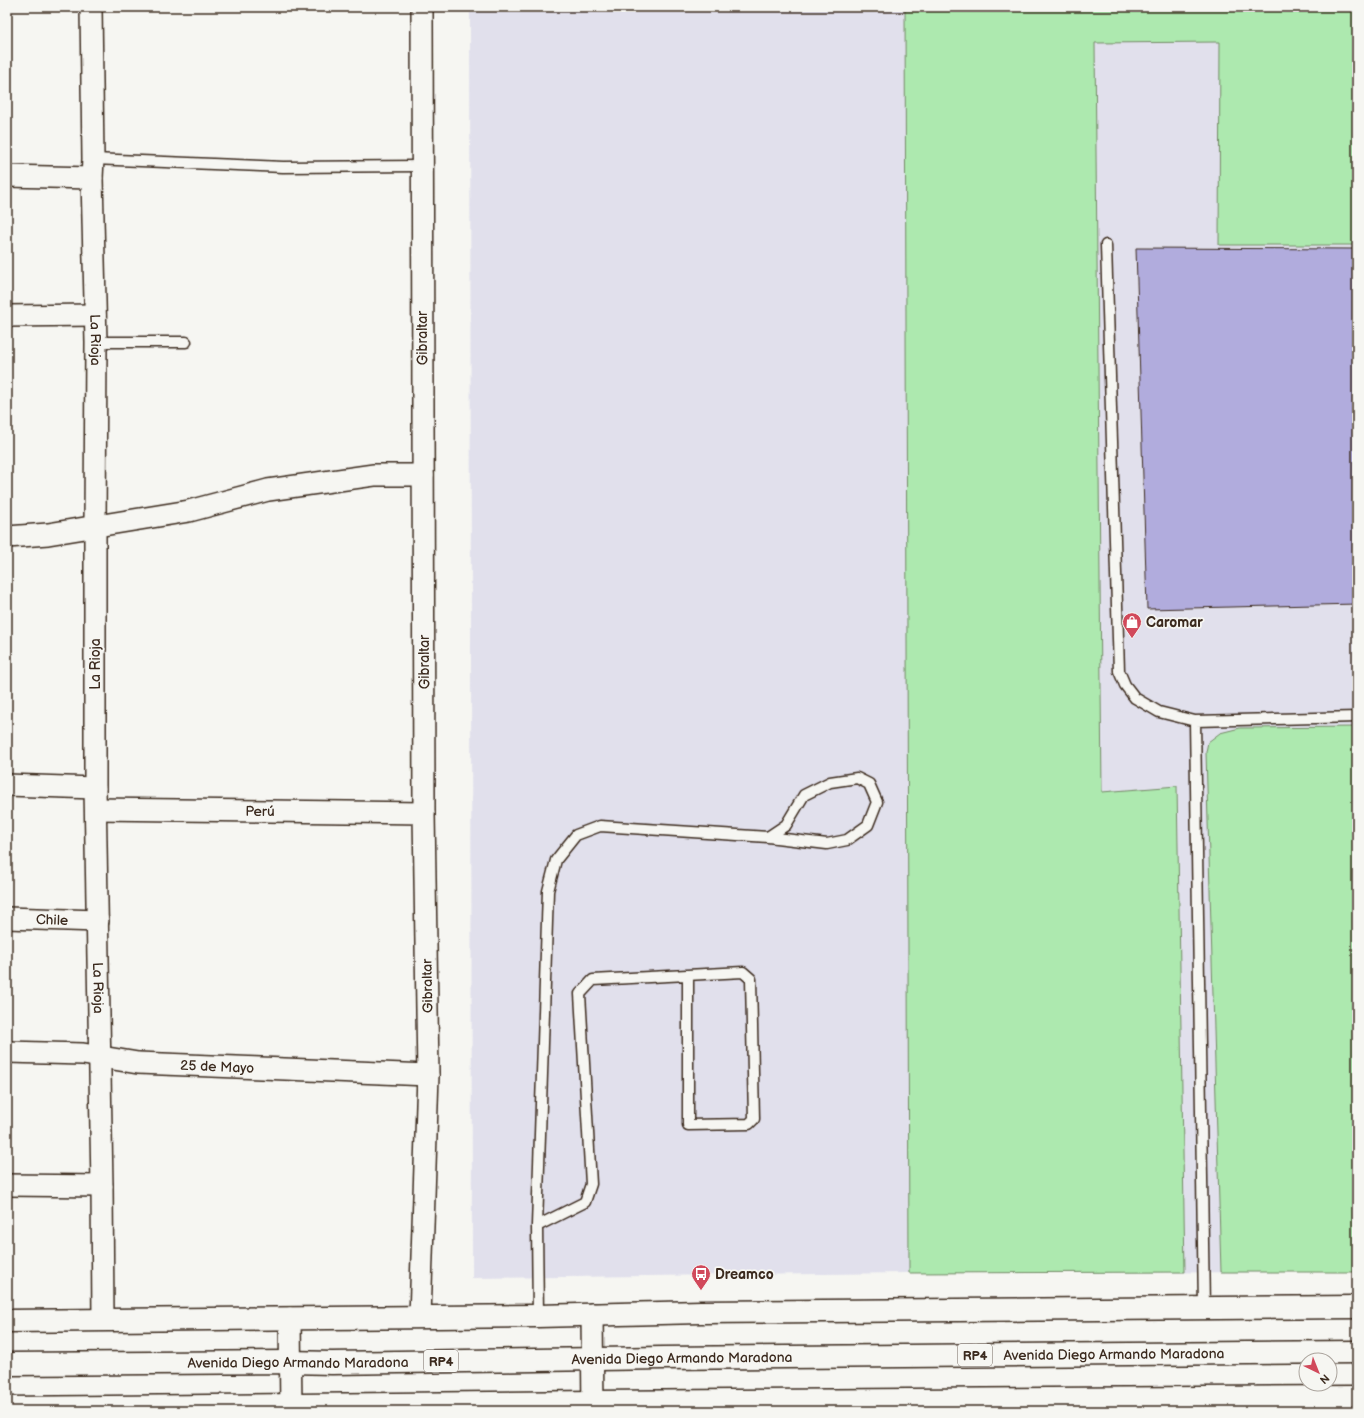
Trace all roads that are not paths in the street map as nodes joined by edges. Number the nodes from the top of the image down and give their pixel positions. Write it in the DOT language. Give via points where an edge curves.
graph roads {
  1 [pos="91,7"];
  2 [pos="422,7"];
  3 [pos="422,166"];
  4 [pos="92,169"];
  5 [pos="7,176"];
  6 [pos="1106,245"];
  7 [pos="95,315"];
  8 [pos="7,316"];
  9 [pos="96,342"];
  10 [pos="186,342"];
  11 [pos="423,475"];
  12 [pos="95,527"];
  13 [pos="7,537"];
  14 [pos="1357,717"];
  15 [pos="1195,721"];
  16 [pos="7,785"];
  17 [pos="95,788"];
  18 [pos="96,809"];
  19 [pos="424,813"];
  20 [pos="768,837"];
  21 [pos="7,918"];
  22 [pos="98,921"];
  23 [pos="688,975"];
  24 [pos="7,1052"];
  25 [pos="99,1056"];
  26 [pos="428,1075"];
  27 [pos="7,1185"];
  28 [pos="102,1186"];
  29 [pos="537,1226"];
  30 [pos="1357,1307"];
  31 [pos="1204,1308"];
  32 [pos="592,1314"];
  33 [pos="538,1316"];
  34 [pos="420,1317"];
  35 [pos="290,1318"];
  36 [pos="103,1320"];
  37 [pos="7,1321"];
  38 [pos="1357,1352"];
  39 [pos="593,1359"];
  40 [pos="290,1362"];
  41 [pos="7,1364"];
  42 [pos="1357,1397"];
  43 [pos="593,1406"];
  44 [pos="7,1408"];
  45 [pos="291,1408"];
  1 -- 4 [label="street, La Rioja"];
  2 -- 3 [label="street, Gibraltar"];
  3 -- 4 [label="lane"];
  3 -- 11 [label="street, Gibraltar"];
  4 -- 5 [label="street"];
  4 -- 7 [label="street, La Rioja"];
  6 -- 15 [label="lane" via="1119,670 1125,685 1135,698 1159,712"];
  7 -- 8 [label="street"];
  7 -- 9 [label="street, La Rioja"];
  9 -- 10 [label="lane"];
  9 -- 12 [label="street, La Rioja"];
  11 -- 12 [label="street" via="374,474 268,490 189,511"];
  11 -- 19 [label="street, Gibraltar"];
  12 -- 13 [label="street"];
  12 -- 17 [label="street, La Rioja"];
  14 -- 15 [label="lane"];
  15 -- 31 [label="lane"];
  16 -- 17 [label="street"];
  17 -- 18 [label="street, La Rioja"];
  18 -- 19 [label="street, Perú"];
  18 -- 22 [label="street, La Rioja"];
  19 -- 26 [label="street, Gibraltar"];
  20 -- 20 [label="lane" via="786,825 804,795 830,782 857,778 869,784 877,802 868,826 847,840 827,844"];
  20 -- 29 [label="lane" via="600,826 576,835 556,860 548,892"];
  21 -- 22 [label="street, Chile"];
  22 -- 25 [label="street, La Rioja"];
  23 -- 23 [label="lane" via="688,1125 749,1124 754,1119 751,980 743,972"];
  23 -- 29 [label="lane" via="593,980 580,994 591,1184 585,1202"];
  24 -- 25 [label="street, 25 de Mayo"];
  25 -- 26 [label="street, 25 de Mayo" via="138,1063"];
  25 -- 28 [label="street, La Rioja"];
  26 -- 34 [label="street, Gibraltar"];
  27 -- 28 [label="street"];
  28 -- 36 [label="street, La Rioja"];
  29 -- 33 [label="lane"];
  30 -- 31 [label="main road"];
  31 -- 32 [label="main road"];
  32 -- 33 [label="main road"];
  32 -- 39 [label="street"];
  33 -- 34 [label="main road"];
  34 -- 35 [label="main road"];
  35 -- 36 [label="main road"];
  35 -- 40 [label="street"];
  36 -- 37 [label="main road"];
  38 -- 39 [label="main road, Avenida Diego Armando Maradona / RP4"];
  39 -- 40 [label="main road, Avenida Diego Armando Maradona / RP4"];
  39 -- 43 [label="street"];
  40 -- 41 [label="main road, Avenida Diego Armando Maradona / RP4"];
  40 -- 45 [label="street"];
  42 -- 43 [label="main road"];
  43 -- 45 [label="main road"];
  44 -- 45 [label="main road"];
}
